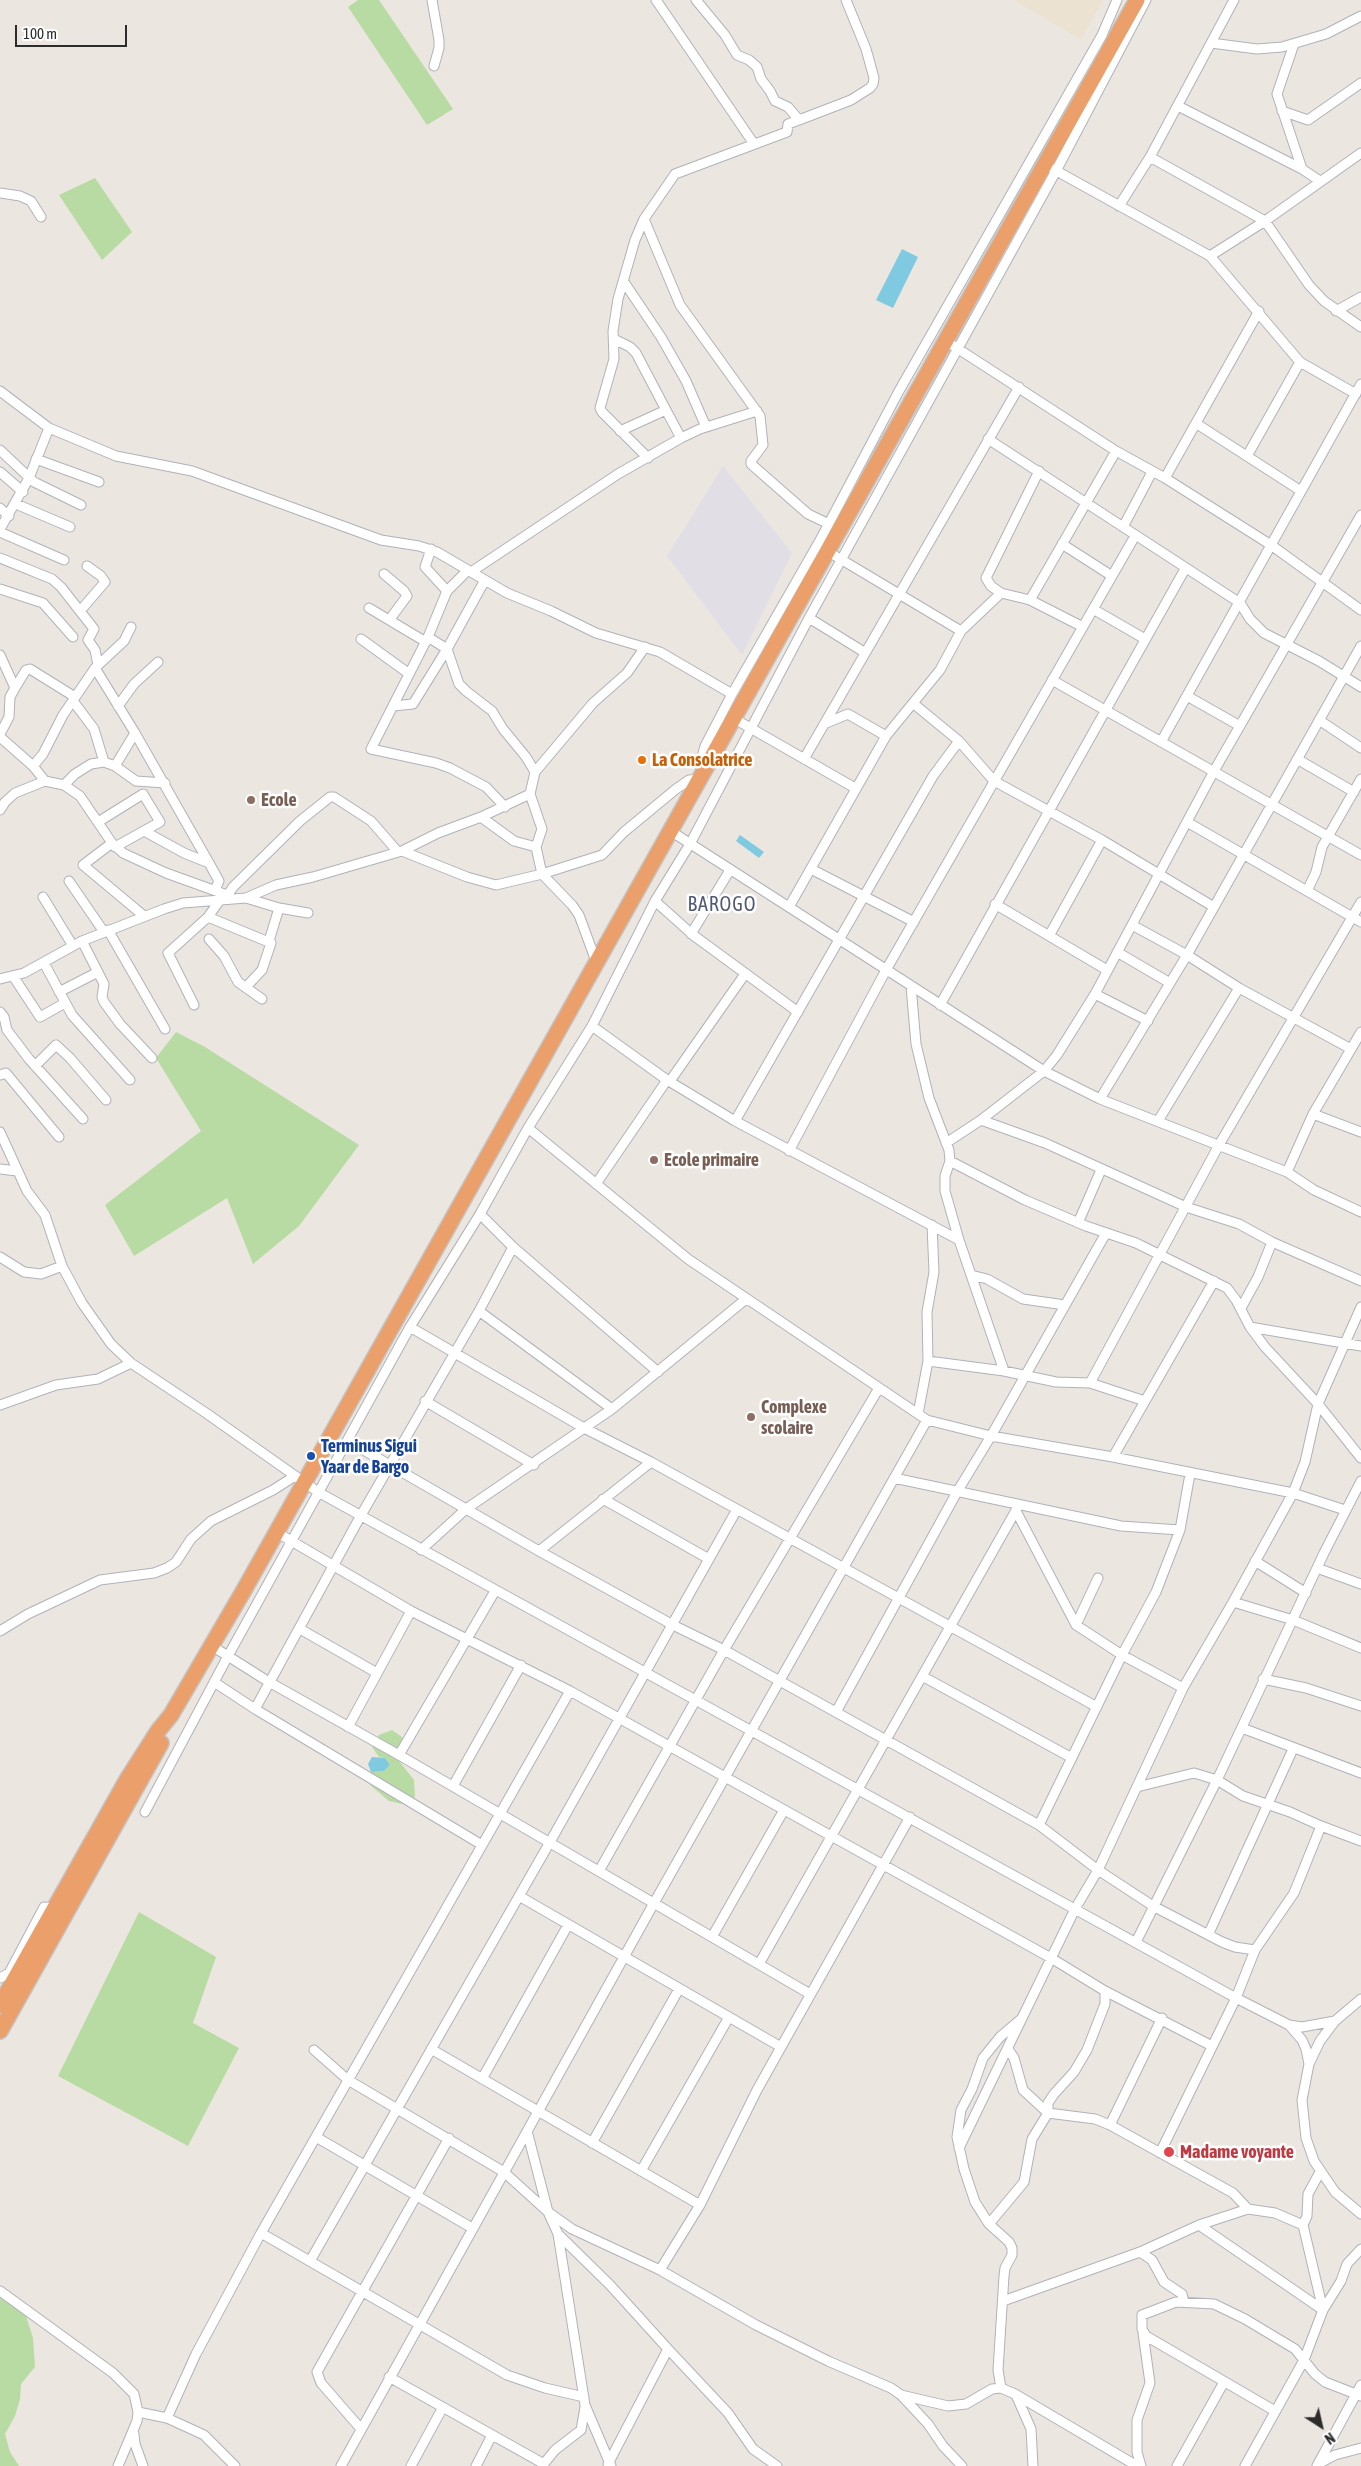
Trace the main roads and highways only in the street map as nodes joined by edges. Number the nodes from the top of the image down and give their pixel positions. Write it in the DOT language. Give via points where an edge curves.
graph roads {
  1 [pos="1137,0"];
  2 [pos="171,1715"];
  3 [pos="0,2005"];
  4 [pos="0,2031"];
  1 -- 2 [label="highway" via="1050,168 952,345 827,551 300,1479 276,1532"];
  2 -- 3 [label="highway" via="128,1778"];
  2 -- 4 [label="highway" via="165,1736"];
}
